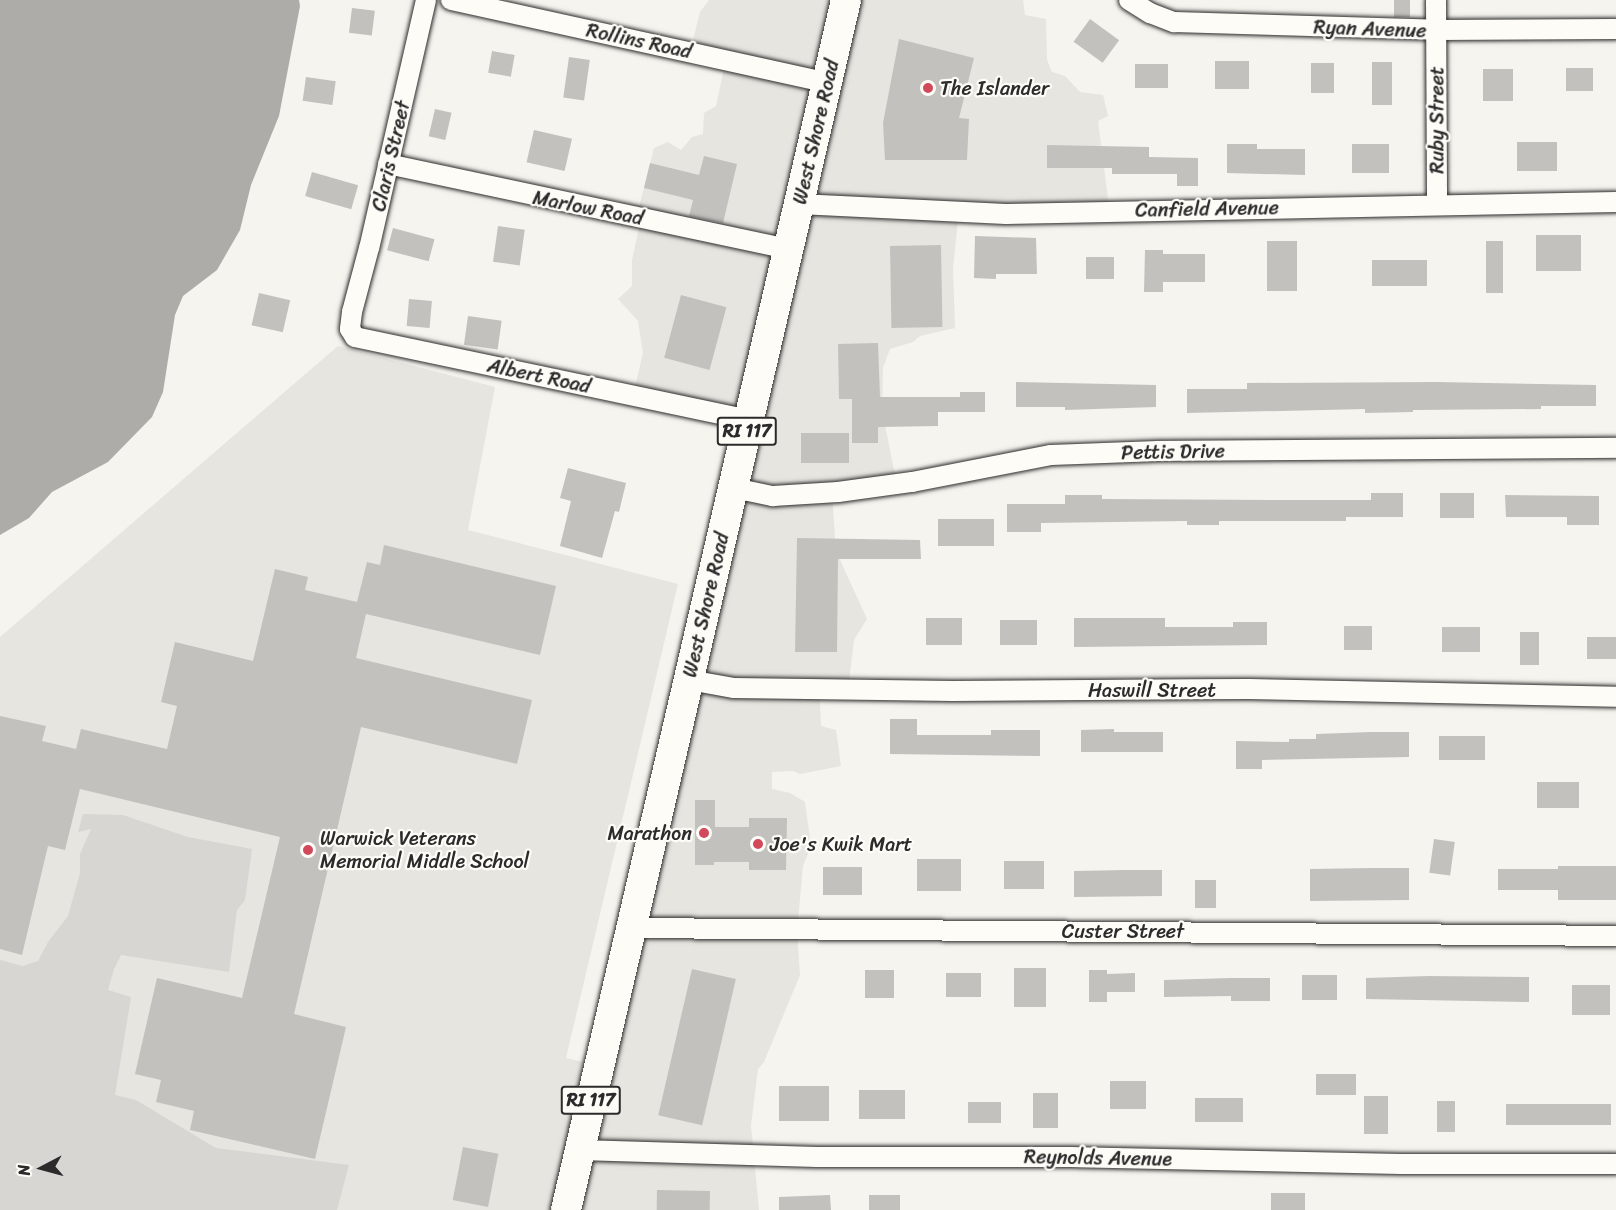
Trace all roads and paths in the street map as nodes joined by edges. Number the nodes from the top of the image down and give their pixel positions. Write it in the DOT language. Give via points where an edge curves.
graph roads {
  1 [pos="426,0"];
  2 [pos="451,0"];
  3 [pos="846,0"];
  4 [pos="1129,0"];
  5 [pos="1436,0"];
  6 [pos="1616,29"];
  7 [pos="1437,30"];
  8 [pos="827,83"];
  9 [pos="388,164"];
  10 [pos="1616,202"];
  11 [pos="1437,203"];
  12 [pos="799,204"];
  13 [pos="789,249"];
  14 [pos="352,312"];
  15 [pos="750,420"];
  16 [pos="1616,448"];
  17 [pos="734,488"];
  18 [pos="688,680"];
  19 [pos="1616,697"];
  20 [pos="630,928"];
  21 [pos="1616,936"];
  22 [pos="579,1150"];
  23 [pos="1616,1164"];
  24 [pos="566,1210"];
  1 -- 9 [label="street, Claris Street"];
  2 -- 8 [label="street, Rollins Road"];
  3 -- 8 [label="main road, West Shore Road / RI 117"];
  4 -- 7 [label="street, Ryan Avenue" via="1174,22"];
  5 -- 7 [label="street, Ruby Street"];
  6 -- 7 [label="street, Ryan Avenue"];
  7 -- 11 [label="street, Ruby Street"];
  8 -- 12 [label="main road, West Shore Road / RI 117"];
  9 -- 13 [label="street, Marlow Road"];
  9 -- 14 [label="street, Claris Street"];
  10 -- 11 [label="street, Canfield Avenue"];
  11 -- 12 [label="street, Canfield Avenue" via="1006,214"];
  12 -- 13 [label="main road, West Shore Road / RI 117"];
  13 -- 15 [label="main road, West Shore Road / RI 117"];
  14 -- 15 [label="street, Albert Road" via="350,329 355,337"];
  15 -- 17 [label="main road, West Shore Road / RI 117"];
  16 -- 17 [label="street, Pettis Drive" via="1051,455 838,492 773,496"];
  17 -- 18 [label="main road, West Shore Road / RI 117"];
  18 -- 19 [label="street, Haswill Street" via="734,688 1249,689"];
  18 -- 20 [label="main road, West Shore Road / RI 117"];
  20 -- 21 [label="street, Custer Street"];
  20 -- 22 [label="main road, West Shore Road / RI 117"];
  22 -- 23 [label="street, Reynolds Avenue" via="817,1157"];
  22 -- 24 [label="main road, West Shore Road / RI 117"];
}
